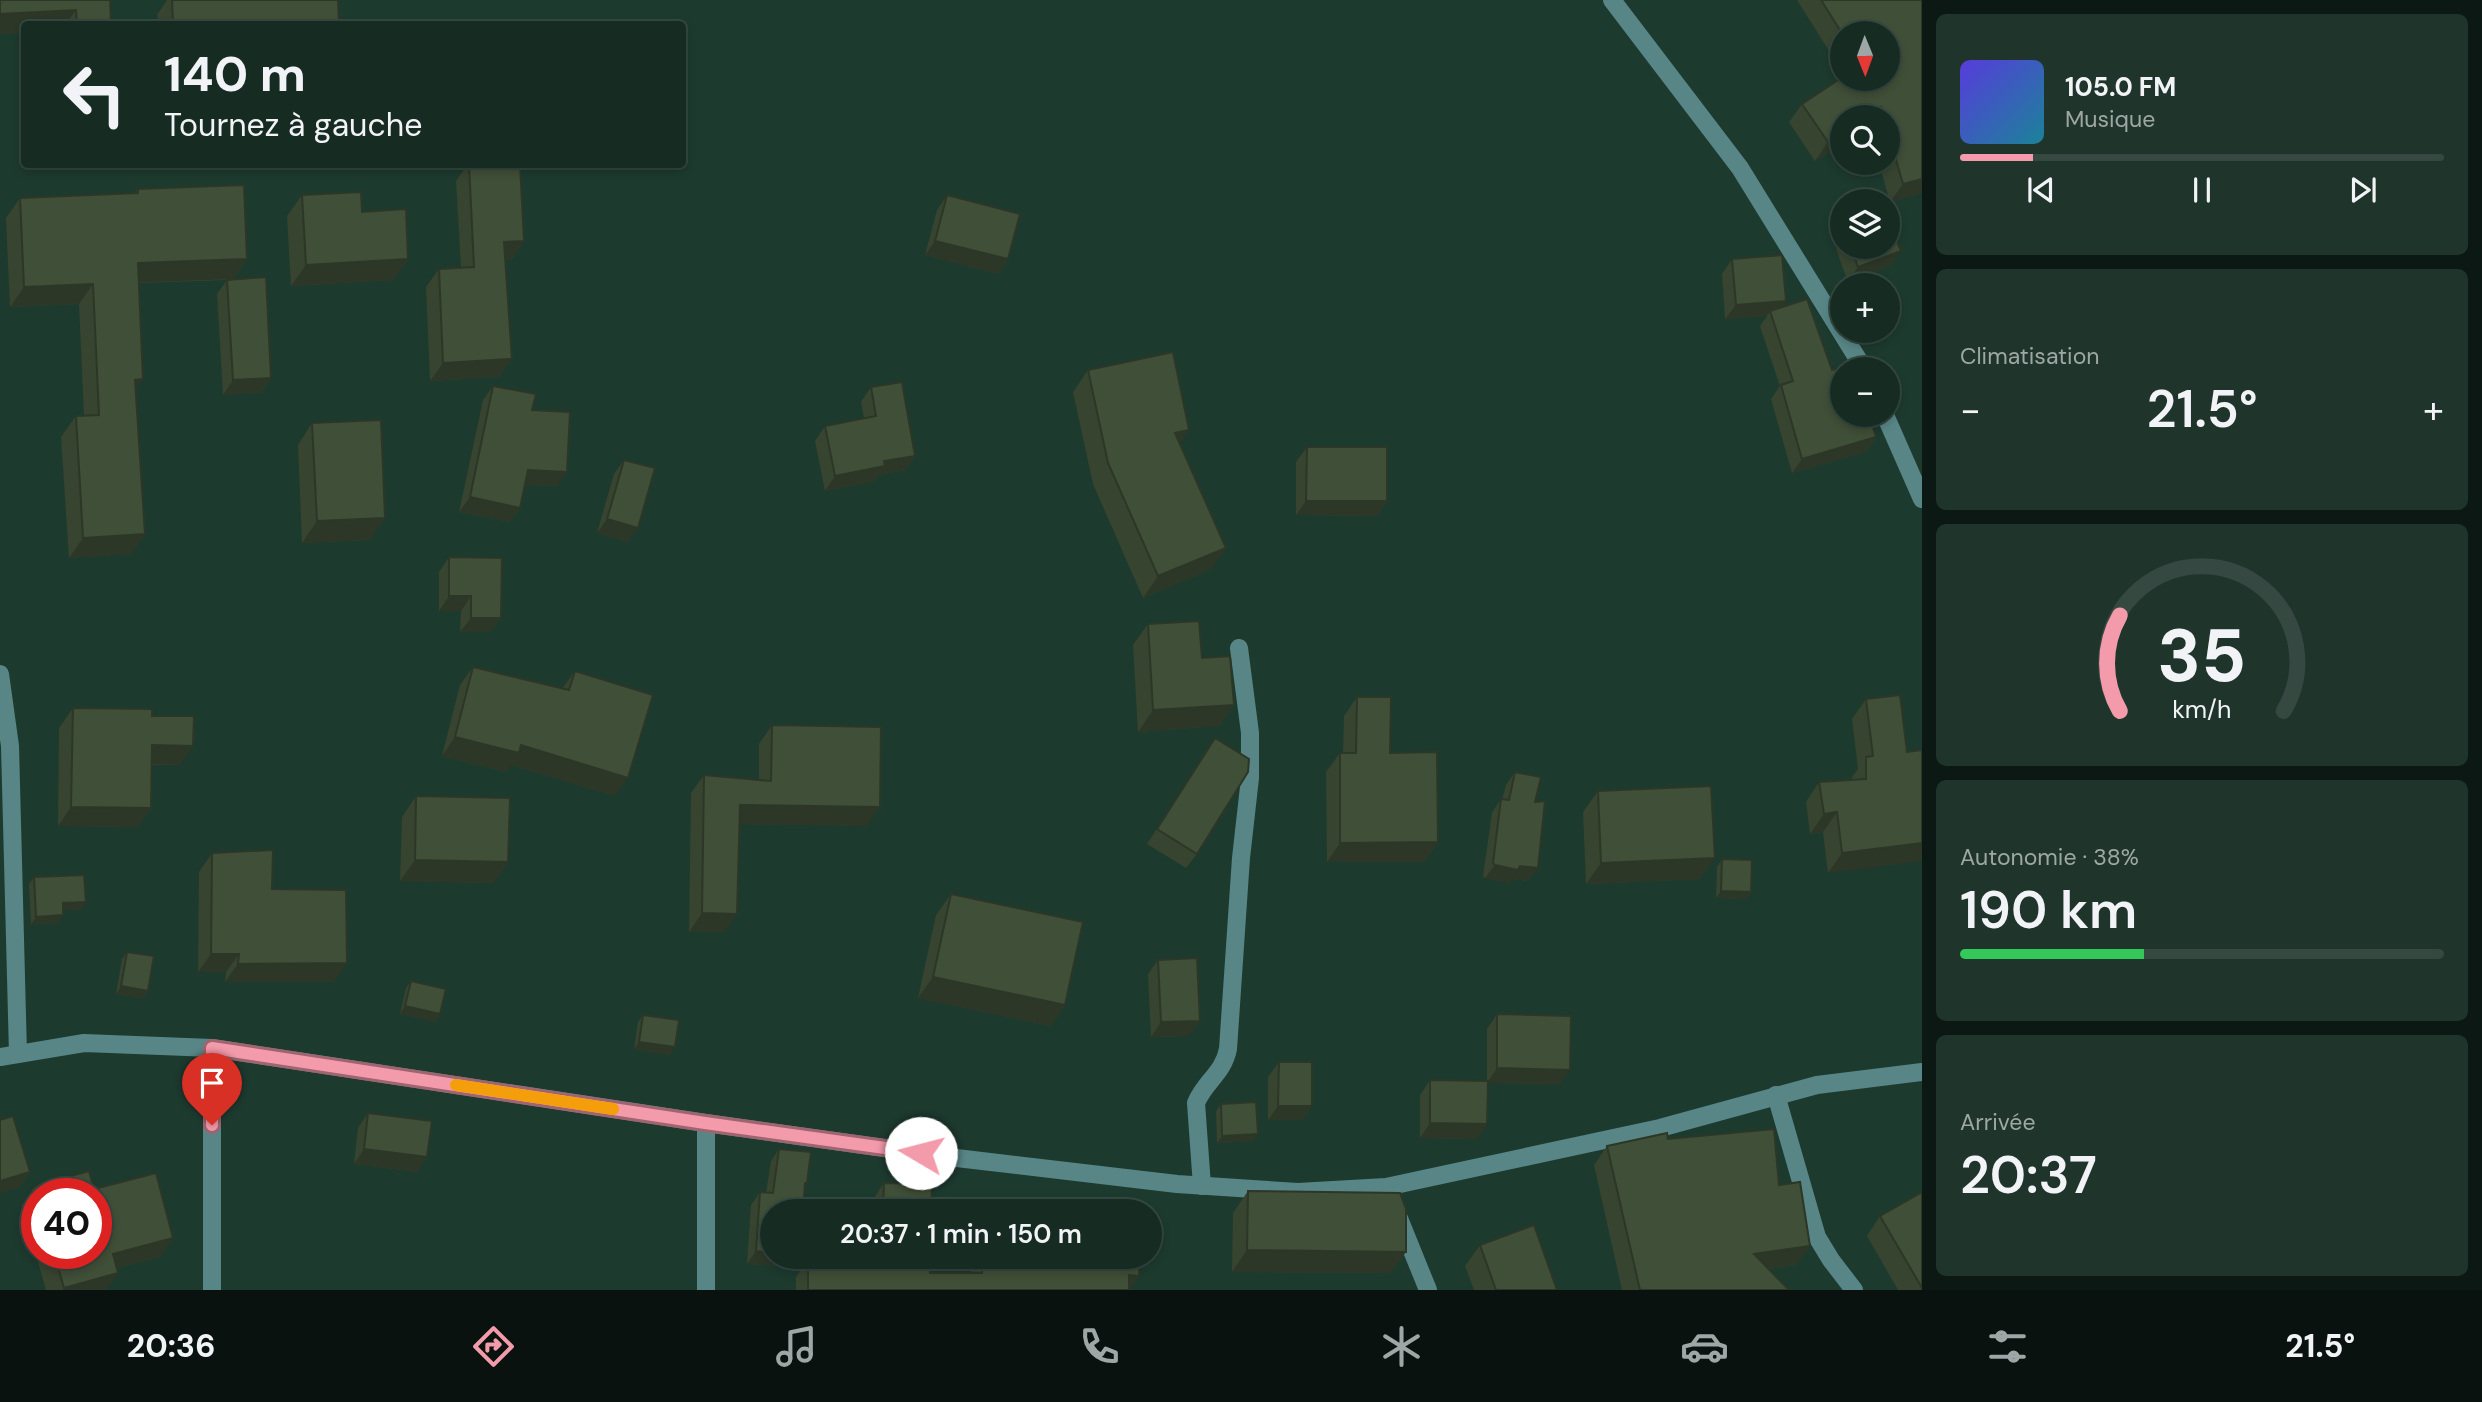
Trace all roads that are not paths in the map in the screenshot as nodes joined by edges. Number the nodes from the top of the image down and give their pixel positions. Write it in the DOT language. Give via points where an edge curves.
graph roads {
  1 [pos="1612,0"];
  2 [pos="1857,357"];
  3 [pos="1890,427"];
  4 [pos="1922,499"];
  5 [pos="1239,648"];
  6 [pos="0,674"];
  7 [pos="212,1048"];
  8 [pos="18,1054"];
  9 [pos="0,1057"];
  10 [pos="1922,1072"];
  11 [pos="1776,1095"];
  12 [pos="705,1123"];
  13 [pos="1202,1186"];
  14 [pos="1386,1187"];
  15 [pos="212,1290"];
  16 [pos="706,1290"];
  17 [pos="1428,1290"];
  18 [pos="1854,1290"];
  1 -- 2 [label="street" via="1740,168"];
  3 -- 4 [label="street"];
  5 -- 13 [label="street" via="1250,733 1248,803 1228,1049 1220,1072 1196,1102"];
  6 -- 8 [label="street" via="10,746"];
  7 -- 8 [label="street" via="84,1043"];
  7 -- 12 [label="street"];
  7 -- 15 [label="street"];
  8 -- 9 [label="street"];
  10 -- 11 [label="street" via="1816,1085"];
  11 -- 14 [label="street" via="1660,1128"];
  11 -- 18 [label="street" via="1817,1237"];
  12 -- 13 [label="street"];
  12 -- 16 [label="street"];
  13 -- 14 [label="street" via="1298,1192"];
  14 -- 17 [label="street"];
}
